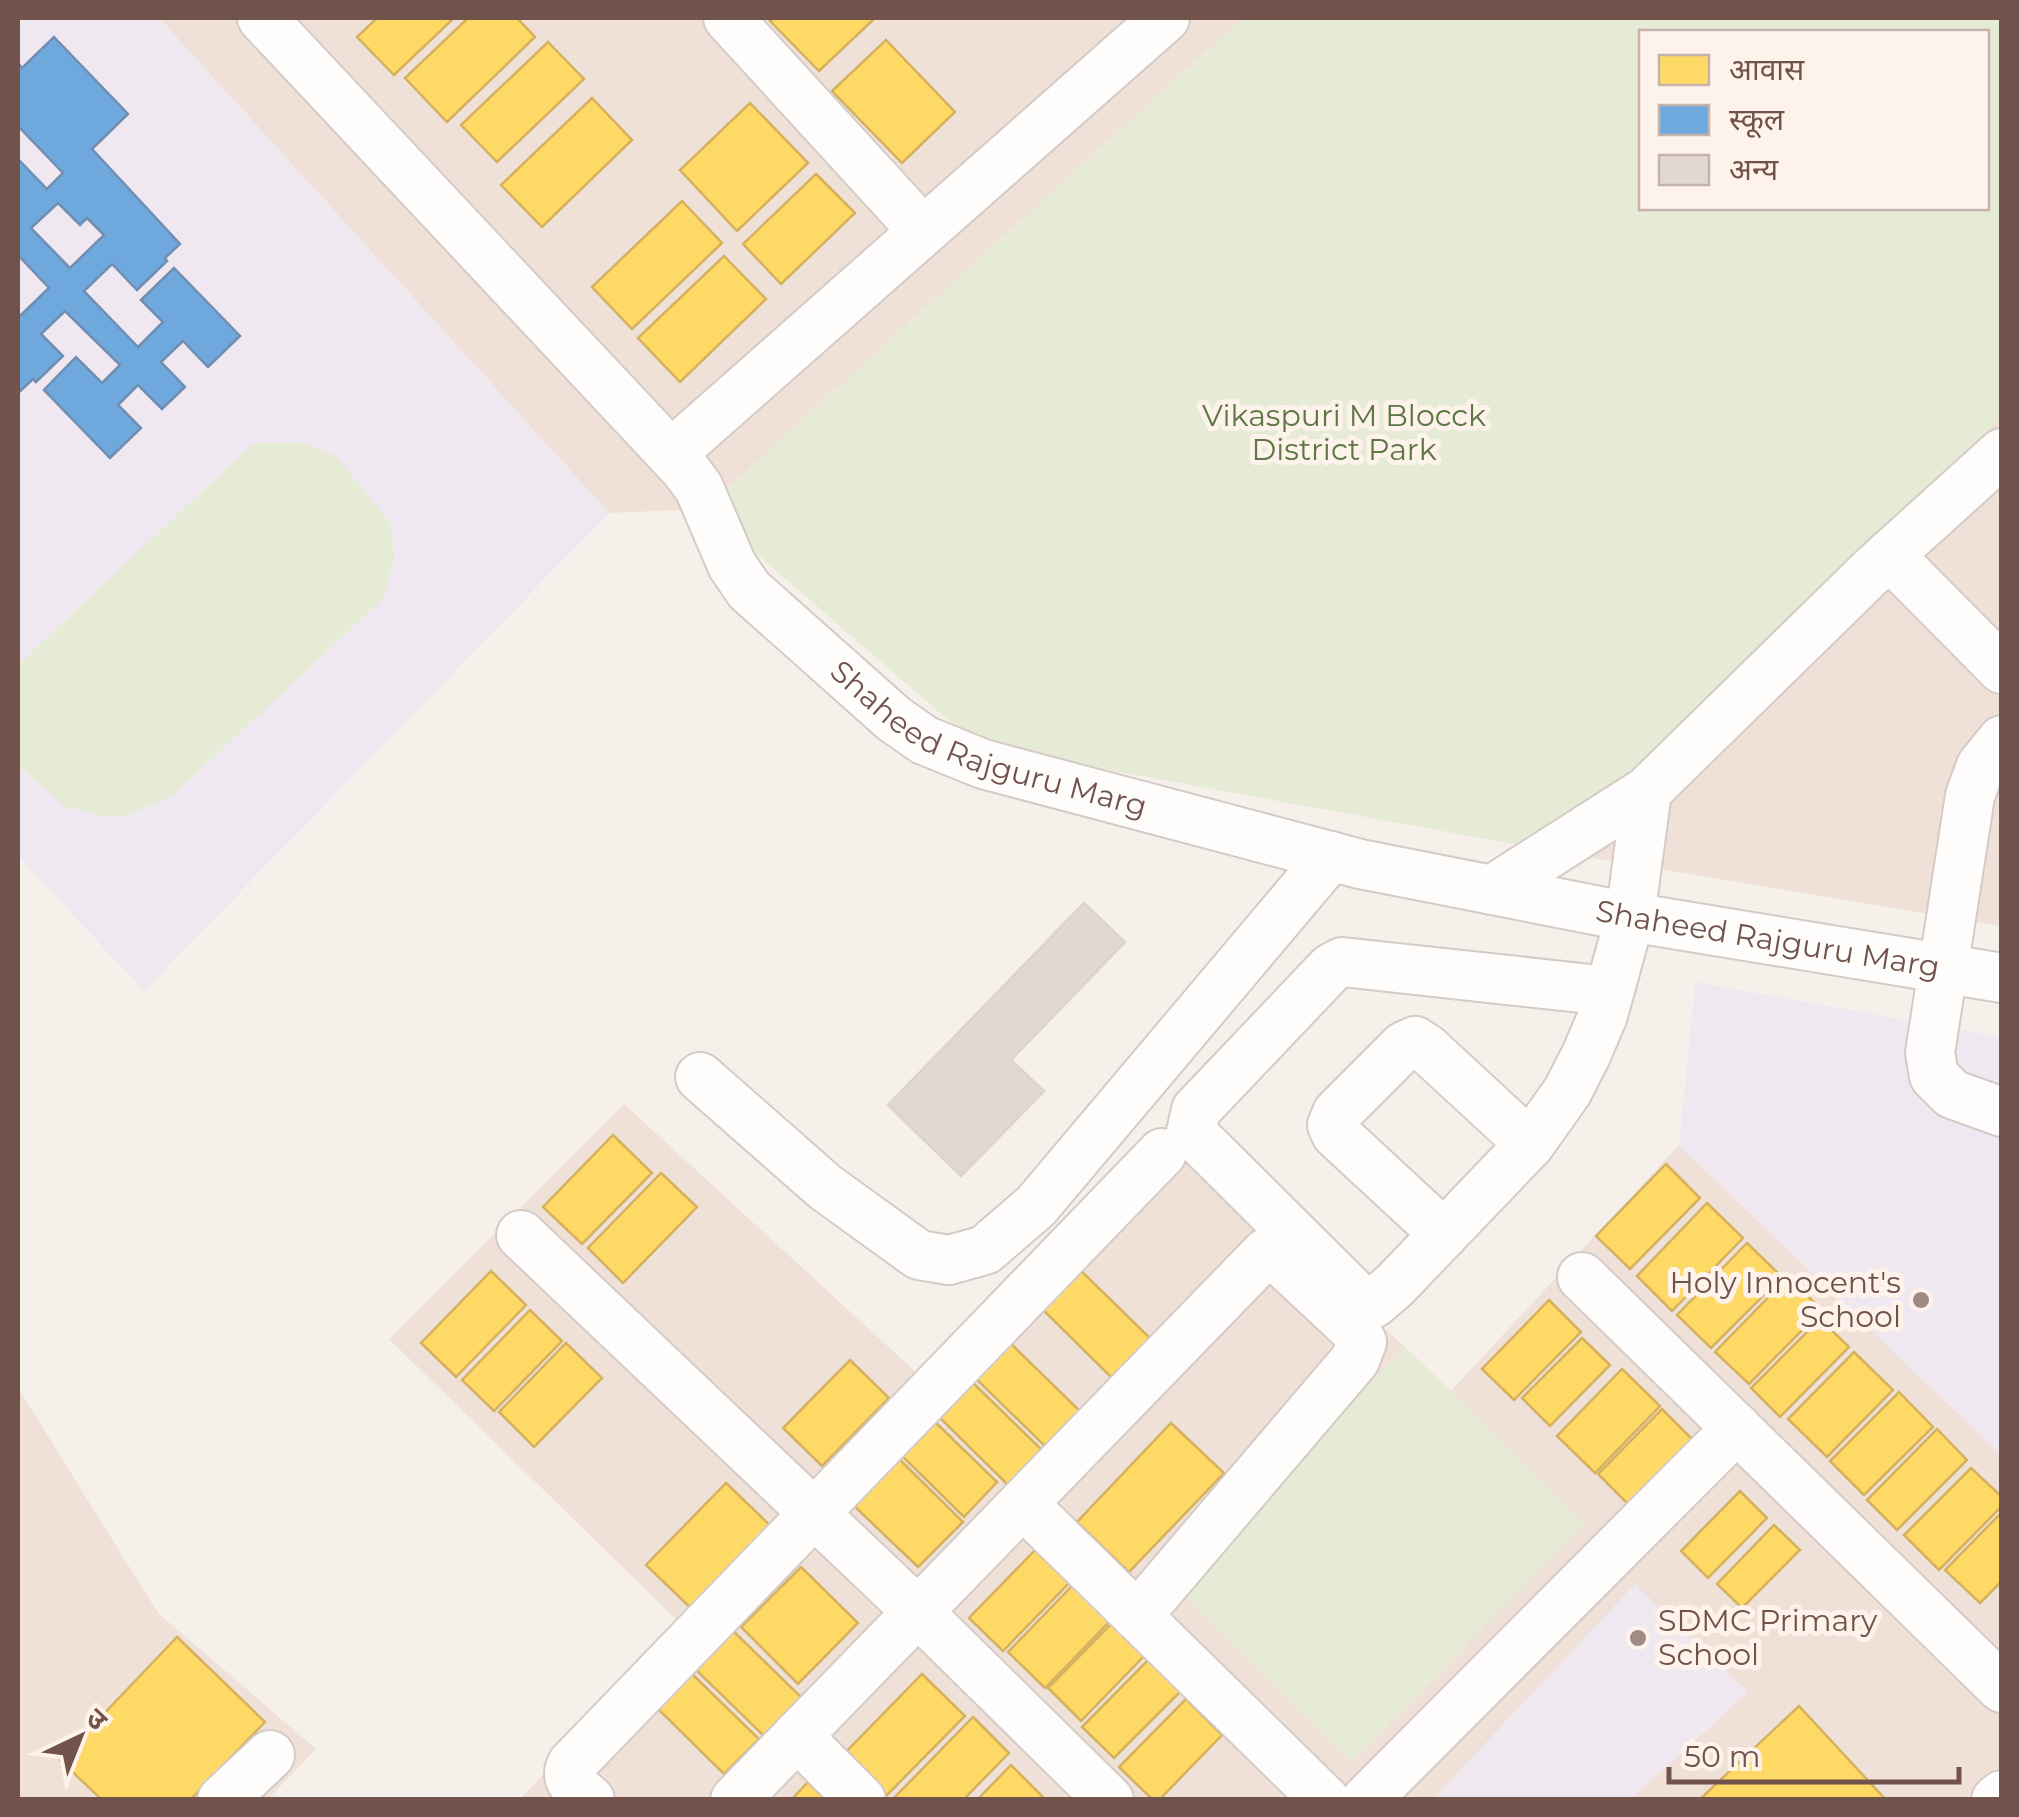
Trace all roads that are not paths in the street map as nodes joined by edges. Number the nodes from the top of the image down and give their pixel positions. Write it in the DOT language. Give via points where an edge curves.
graph roads {
  1 [pos="262,18"];
  2 [pos="728,18"];
  3 [pos="1165,18"];
  4 [pos="923,231"];
  5 [pos="2002,453"];
  6 [pos="671,454"];
  7 [pos="1890,555"];
  8 [pos="2002,670"];
  9 [pos="2002,740"];
  10 [pos="1646,791"];
  11 [pos="1331,856"];
  12 [pos="1492,890"];
  13 [pos="1630,917"];
  14 [pos="1942,968"];
  15 [pos="2002,978"];
  16 [pos="1609,991"];
  17 [pos="700,1077"];
  18 [pos="2002,1112"];
  19 [pos="1530,1144"];
  20 [pos="1162,1153"];
  21 [pos="1444,1234"];
  22 [pos="521,1236"];
  23 [pos="1582,1277"];
  24 [pos="1737,1428"];
  25 [pos="1023,1504"];
  26 [pos="813,1513"];
  27 [pos="918,1612"];
  28 [pos="1138,1616"];
  29 [pos="2002,1688"];
  30 [pos="797,1736"];
  31 [pos="270,1755"];
  32 [pos="222,1800"];
  33 [pos="590,1800"];
  34 [pos="735,1800"];
  35 [pos="861,1800"];
  36 [pos="1109,1800"];
  37 [pos="1324,1800"];
  38 [pos="1366,1800"];
  1 -- 6 [label="street, Shaheed Rajguru Marg"];
  2 -- 4 [label="street"];
  3 -- 4 [label="street"];
  4 -- 6 [label="street"];
  5 -- 7 [label="street"];
  6 -- 11 [label="street, Shaheed Rajguru Marg" via="699,488 749,590 924,740 983,764"];
  7 -- 8 [label="street"];
  7 -- 10 [label="street"];
  9 -- 14 [label="street" via="1981,766 1970,796"];
  10 -- 12 [label="street"];
  10 -- 13 [label="street"];
  11 -- 12 [label="street, Shaheed Rajguru Marg"];
  11 -- 17 [label="street" via="1036,1206 985,1250 949,1260 919,1256 825,1187"];
  12 -- 13 [label="street, Shaheed Rajguru Marg"];
  13 -- 14 [label="street, Shaheed Rajguru Marg"];
  13 -- 16 [label="street"];
  14 -- 15 [label="street, Shaheed Rajguru Marg"];
  14 -- 18 [label="street" via="1930,1053 1934,1076 1952,1094"];
  16 -- 19 [label="street" via="1580,1067"];
  16 -- 21 [label="street" via="1342,962 1196,1110 1191,1132 1198,1142 1359,1299 1374,1302"];
  19 -- 21 [label="street"];
  19 -- 21 [label="street" via="1415,1041 1337,1112 1336,1134"];
  20 -- 26 [label="street"];
  22 -- 26 [label="street"];
  23 -- 24 [label="street"];
  24 -- 29 [label="street"];
  24 -- 38 [label="street"];
  25 -- 27 [label="street"];
  25 -- 28 [label="street"];
  25 -- 28 [label="street" via="1266,1254 1356,1331 1362,1342 1356,1360"];
  26 -- 27 [label="street"];
  26 -- 33 [label="street" via="572,1764 568,1778"];
  27 -- 30 [label="street"];
  27 -- 36 [label="street"];
  28 -- 37 [label="street"];
  30 -- 34 [label="street"];
  30 -- 35 [label="street"];
  31 -- 32 [label="street"];
}
